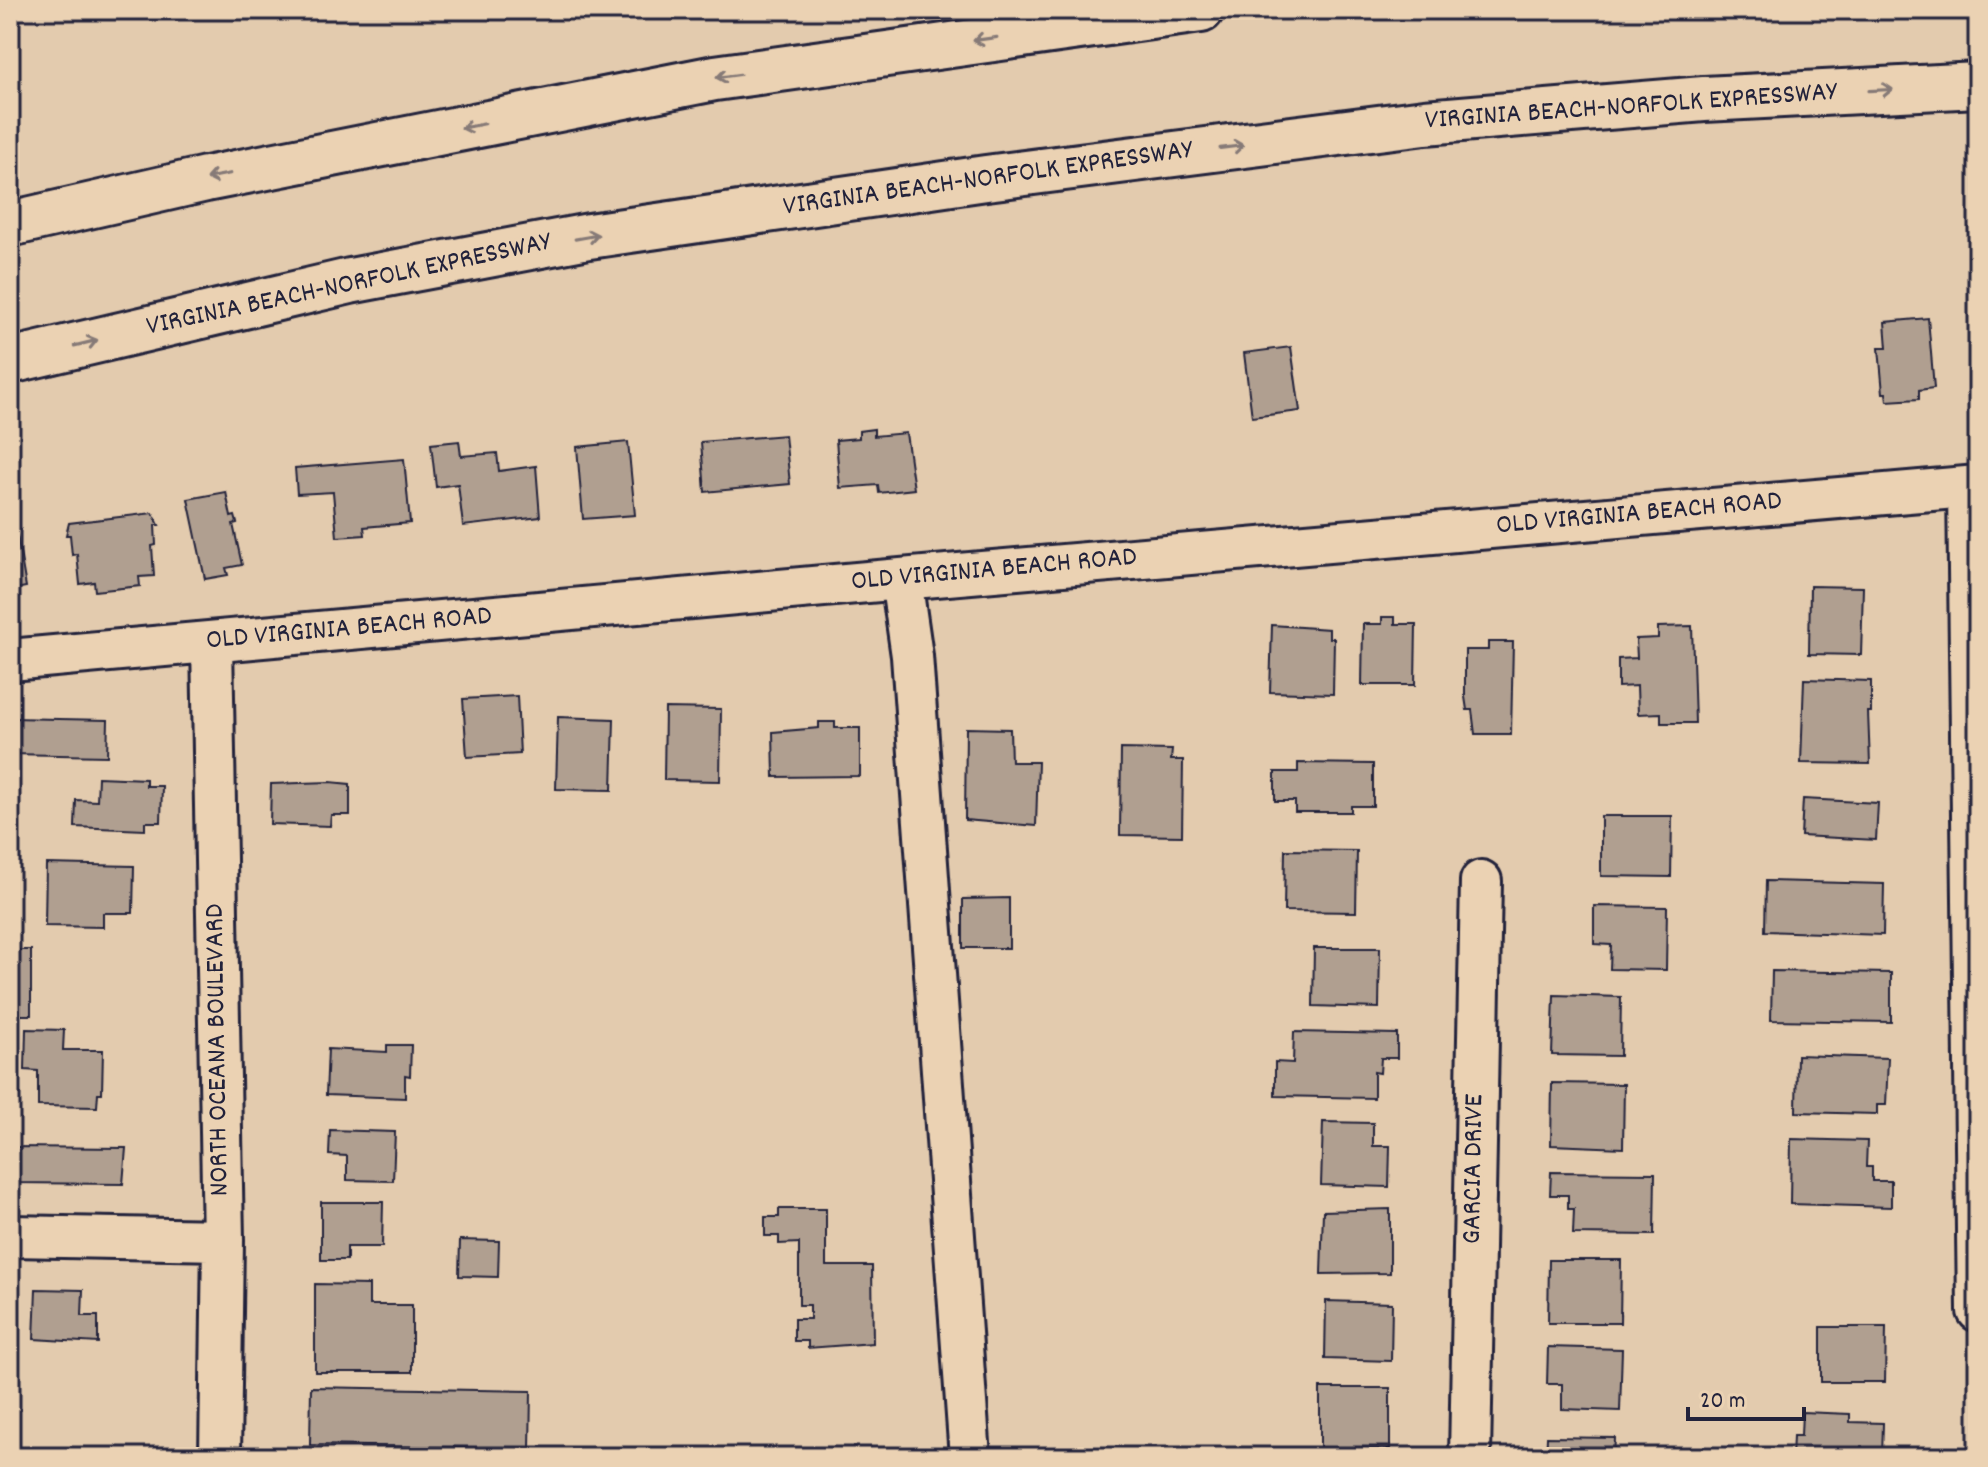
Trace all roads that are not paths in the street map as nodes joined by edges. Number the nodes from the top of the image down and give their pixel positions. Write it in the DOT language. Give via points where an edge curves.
graph roads {
  1 [pos="1201,10"];
  2 [pos="1978,85"];
  3 [pos="10,224"];
  4 [pos="10,361"];
  5 [pos="1973,486"];
  6 [pos="901,579"];
  7 [pos="212,643"];
  8 [pos="10,660"];
  9 [pos="1481,881"];
  10 [pos="10,1236"];
  11 [pos="223,1240"];
  12 [pos="1978,1311"];
  13 [pos="220,1457"];
  14 [pos="970,1457"];
  15 [pos="1470,1457"];
  1 -- 3 [label="highway, one-way" via="715,78 206,179"];
  4 -- 2 [label="highway, VIRGINIA BEACH-NORFOLK EXPRESSWAY, one-way" via="350,281 559,242 986,178 1425,122 1704,99"];
  5 -- 6 [label="street, OLD VIRGINIA BEACH ROAD"];
  5 -- 12 [label="street"];
  6 -- 7 [label="street, OLD VIRGINIA BEACH ROAD"];
  6 -- 14 [label="street" via="912,656"];
  7 -- 8 [label="street, OLD VIRGINIA BEACH ROAD"];
  7 -- 11 [label="street, NORTH OCEANA BOULEVARD"];
  9 -- 15 [label="street, GARCIA DRIVE"];
  10 -- 11 [label="street"];
  11 -- 13 [label="street, NORTH OCEANA BOULEVARD"];
}
